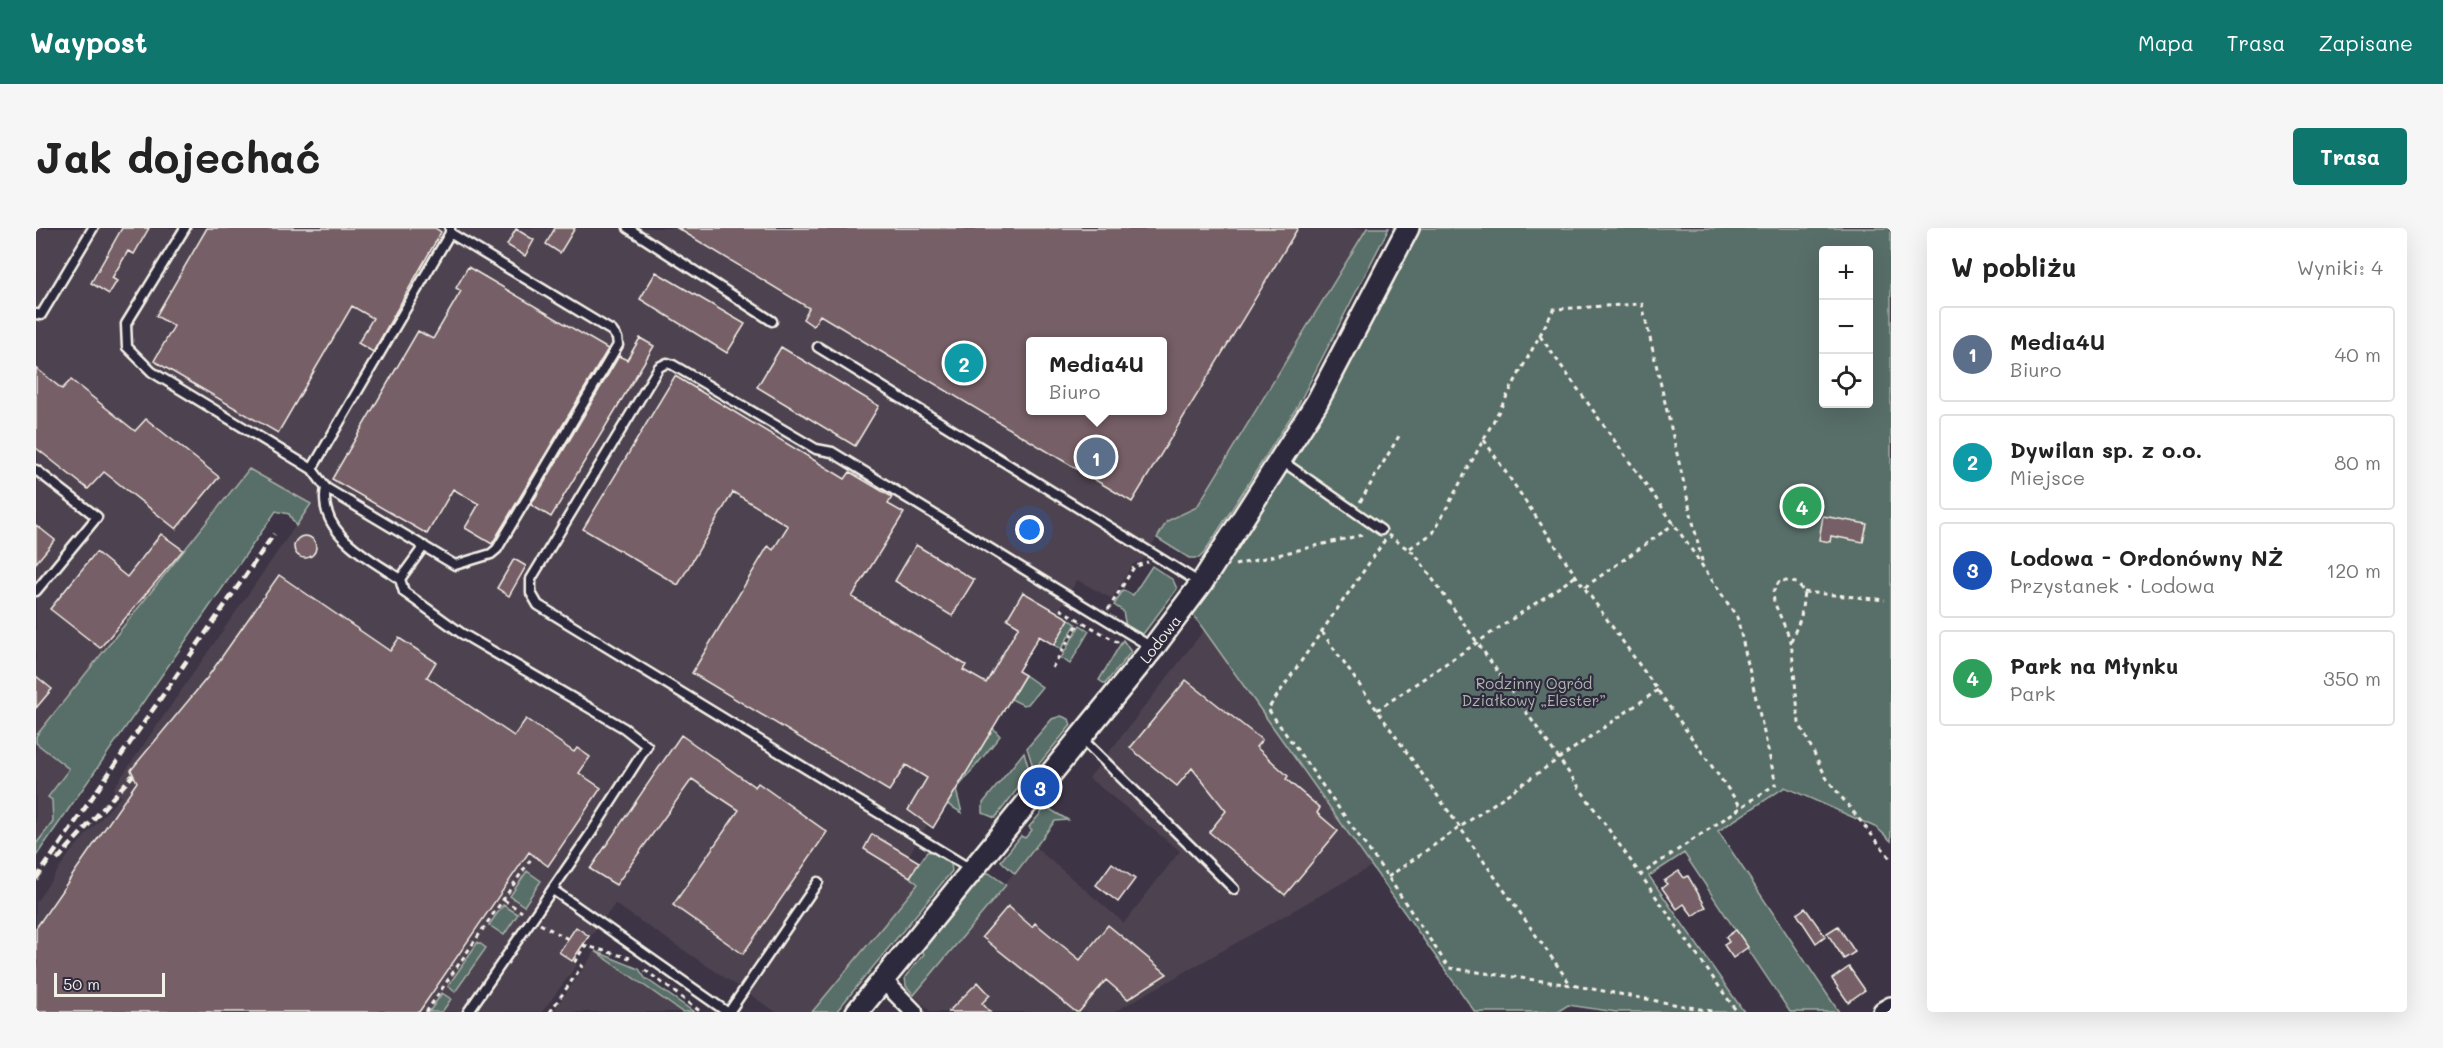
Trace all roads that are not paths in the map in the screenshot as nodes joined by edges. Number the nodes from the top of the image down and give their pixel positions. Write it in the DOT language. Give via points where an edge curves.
graph roads {
  1 [pos="93,228"];
  2 [pos="185,228"];
  3 [pos="628,228"];
  4 [pos="1408,228"];
  5 [pos="450,230"];
  6 [pos="36,314"];
  7 [pos="772,321"];
  8 [pos="818,347"];
  9 [pos="1281,460"];
  10 [pos="312,468"];
  11 [pos="36,470"];
  12 [pos="326,488"];
  13 [pos="1385,533"];
  14 [pos="424,546"];
  15 [pos="1206,578"];
  16 [pos="400,579"];
  17 [pos="36,591"];
  18 [pos="1153,648"];
  19 [pos="1080,738"];
  20 [pos="972,870"];
  21 [pos="818,882"];
  22 [pos="1234,889"];
  23 [pos="553,890"];
  24 [pos="883,980"];
  25 [pos="1891,1008"];
  26 [pos="468,1012"];
  27 [pos="728,1012"];
  28 [pos="857,1012"];
  29 [pos="914,1012"];
  30 [pos="1884,1012"];
  1 -- 6 [label="lane" via="41,315"];
  2 -- 10 [label="lane" via="126,324 128,347 152,372"];
  3 -- 7 [label="lane"];
  4 -- 9 [label="street, Lodowa" via="1351,341"];
  5 -- 10 [label="lane"];
  5 -- 14 [label="lane" via="612,332 618,345 497,549 455,565"];
  8 -- 15 [label="lane" via="1153,555"];
  9 -- 13 [label="lane"];
  9 -- 15 [label="street, Lodowa"];
  10 -- 12 [label="lane"];
  11 -- 17 [label="lane" via="97,518"];
  12 -- 14 [label="lane"];
  12 -- 16 [label="lane" via="323,503 328,518 345,540"];
  14 -- 16 [label="lane"];
  15 -- 18 [label="street, Lodowa"];
  16 -- 23 [label="lane" via="404,592 461,633 624,728 647,746"];
  18 -- 19 [label="street, Lodowa"];
  18 -- 20 [label="lane" via="832,452 816,449 667,363 659,367 531,579 531,593 538,605"];
  19 -- 20 [label="street, Lodowa"];
  19 -- 22 [label="lane"];
  20 -- 24 [label="street, Lodowa"];
  21 -- 27 [label="lane"];
  23 -- 26 [label="lane"];
  23 -- 27 [label="lane"];
  24 -- 28 [label="street, Lodowa"];
  24 -- 29 [label="street"];
  25 -- 30 [label="street"];
}
